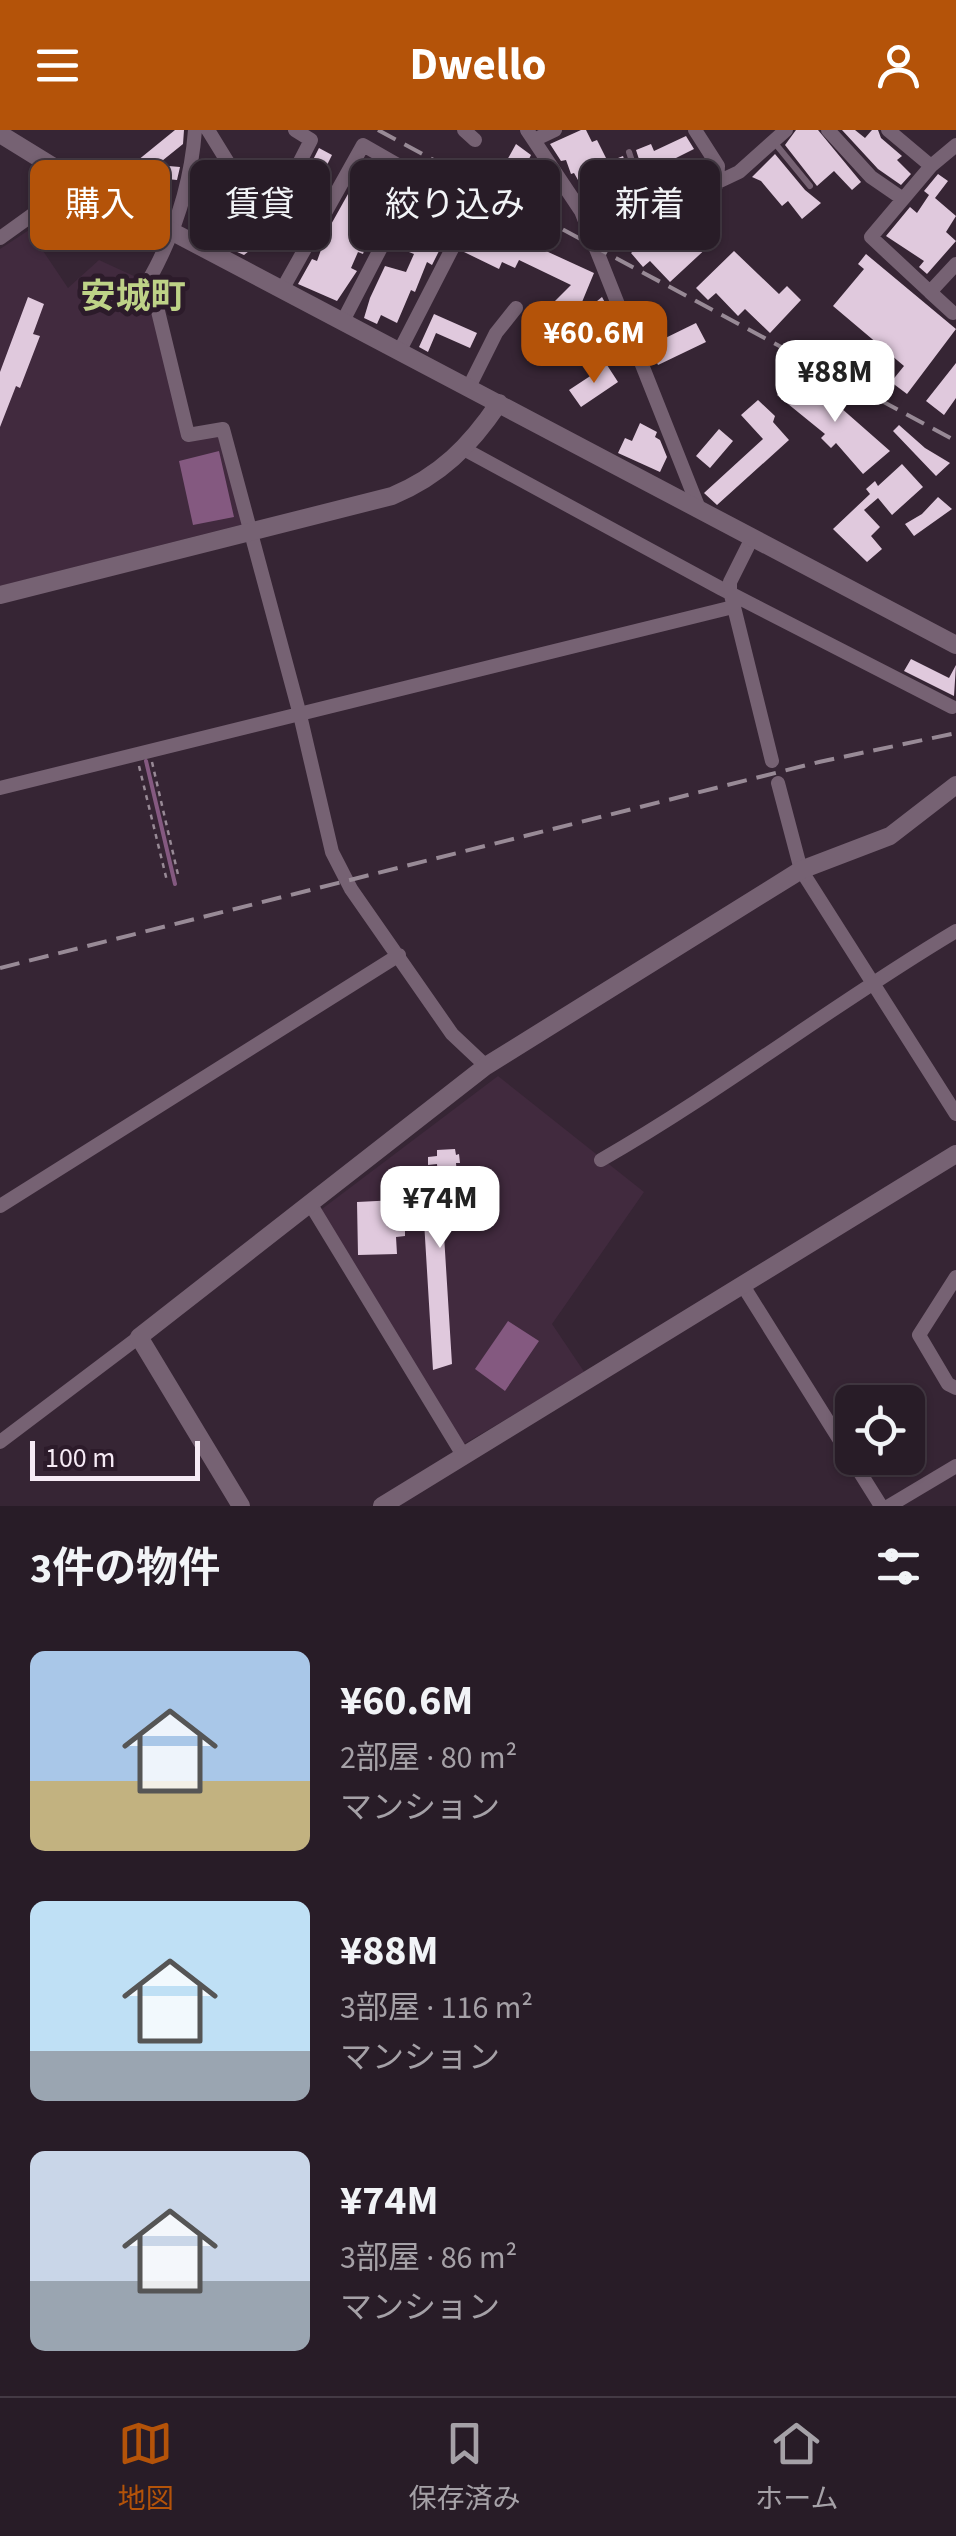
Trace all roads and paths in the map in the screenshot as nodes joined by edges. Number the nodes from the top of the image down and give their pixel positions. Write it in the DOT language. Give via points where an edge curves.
graph roads {
  1 [pos="195,130"];
  2 [pos="208,130"];
  3 [pos="295,130"];
  4 [pos="555,130"];
  5 [pos="695,130"];
  6 [pos="786,130"];
  7 [pos="828,130"];
  8 [pos="888,130"];
  9 [pos="0,134"];
  10 [pos="530,135"];
  11 [pos="773,141"];
  12 [pos="956,145"];
  13 [pos="629,152"];
  14 [pos="42,160"];
  15 [pos="354,160"];
  16 [pos="389,160"];
  17 [pos="632,160"];
  18 [pos="714,160"];
  19 [pos="931,166"];
  20 [pos="350,167"];
  21 [pos="720,182"];
  22 [pos="810,186"];
  23 [pos="903,199"];
  24 [pos="580,210"];
  25 [pos="30,216"];
  26 [pos="170,229"];
  27 [pos="176,232"];
  28 [pos="0,238"];
  29 [pos="380,250"];
  30 [pos="452,250"];
  31 [pos="597,250"];
  32 [pos="956,264"];
  33 [pos="283,288"];
  34 [pos="930,292"];
  35 [pos="516,308"];
  36 [pos="953,313"];
  37 [pos="343,321"];
  38 [pos="400,350"];
  39 [pos="469,387"];
  40 [pos="498,403"];
  41 [pos="464,450"];
  42 [pos="700,511"];
  43 [pos="252,532"];
  44 [pos="752,538"];
  45 [pos="730,591"];
  46 [pos="0,595"];
  47 [pos="732,607"];
  48 [pos="956,645"];
  49 [pos="952,707"];
  50 [pos="300,715"];
  51 [pos="142,753"];
  52 [pos="772,761"];
  53 [pos="778,784"];
  54 [pos="956,785"];
  55 [pos="0,788"];
  56 [pos="801,870"];
  57 [pos="179,879"];
  58 [pos="167,882"];
  59 [pos="956,931"];
  60 [pos="399,955"];
  61 [pos="871,982"];
  62 [pos="486,1066"];
  63 [pos="956,1114"];
  64 [pos="956,1154"];
  65 [pos="601,1160"];
  66 [pos="0,1206"];
  67 [pos="310,1206"];
  68 [pos="956,1277"];
  69 [pos="742,1284"];
  70 [pos="139,1338"];
  71 [pos="956,1388"];
  72 [pos="0,1442"];
  73 [pos="463,1455"];
  74 [pos="956,1466"];
  75 [pos="241,1506"];
  76 [pos="382,1506"];
  77 [pos="881,1506"];
  78 [pos="889,1506"];
  1 -- 27 [label="street"];
  2 -- 3 [label="street" via="267,226 312,140"];
  4 -- 10 [label="street"];
  5 -- 18 [label="street"];
  6 -- 11 [label="street"];
  7 -- 23 [label="street" via="871,177"];
  8 -- 19 [label="street"];
  9 -- 14 [label="street"];
  10 -- 24 [label="street"];
  11 -- 21 [label="street"];
  11 -- 22 [label="lane"];
  12 -- 19 [label="street"];
  13 -- 17 [label="lane"];
  15 -- 16 [label="street" via="362,145"];
  19 -- 23 [label="street"];
  20 -- 33 [label="street"];
  23 -- 34 [label="street" via="871,237"];
  25 -- 28 [label="street"];
  26 -- 27 [label="street"];
  27 -- 33 [label="street"];
  27 -- 43 [label="street" via="150,278 188,435 223,429"];
  29 -- 37 [label="street"];
  30 -- 38 [label="street"];
  31 -- 42 [label="street"];
  32 -- 34 [label="street"];
  33 -- 37 [label="street"];
  34 -- 36 [label="street"];
  35 -- 39 [label="street"];
  37 -- 38 [label="street"];
  38 -- 39 [label="street"];
  39 -- 40 [label="street"];
  40 -- 41 [label="street"];
  40 -- 42 [label="street"];
  41 -- 43 [label="street" via="392,496"];
  41 -- 45 [label="street"];
  42 -- 44 [label="street"];
  43 -- 46 [label="street"];
  43 -- 50 [label="street"];
  44 -- 45 [label="street"];
  44 -- 48 [label="street"];
  45 -- 47 [label="street"];
  45 -- 49 [label="street"];
  47 -- 50 [label="street"];
  47 -- 52 [label="street"];
  50 -- 51 [label="street"];
  50 -- 60 [label="street" via="332,852"];
  51 -- 55 [label="street"];
  51 -- 57 [label="path"];
  51 -- 58 [label="path"];
  53 -- 56 [label="street"];
  54 -- 56 [label="street" via="890,836"];
  56 -- 61 [label="street"];
  56 -- 62 [label="street"];
  59 -- 61 [label="street"];
  60 -- 62 [label="street" via="452,1034"];
  60 -- 66 [label="street"];
  61 -- 63 [label="street"];
  61 -- 65 [label="street"];
  62 -- 67 [label="street"];
  64 -- 69 [label="street"];
  67 -- 70 [label="street"];
  67 -- 73 [label="street"];
  68 -- 71 [label="street" via="919,1335"];
  69 -- 73 [label="street"];
  69 -- 77 [label="street"];
  70 -- 72 [label="street"];
  70 -- 75 [label="street"];
  73 -- 76 [label="street"];
  74 -- 78 [label="street"];
}
